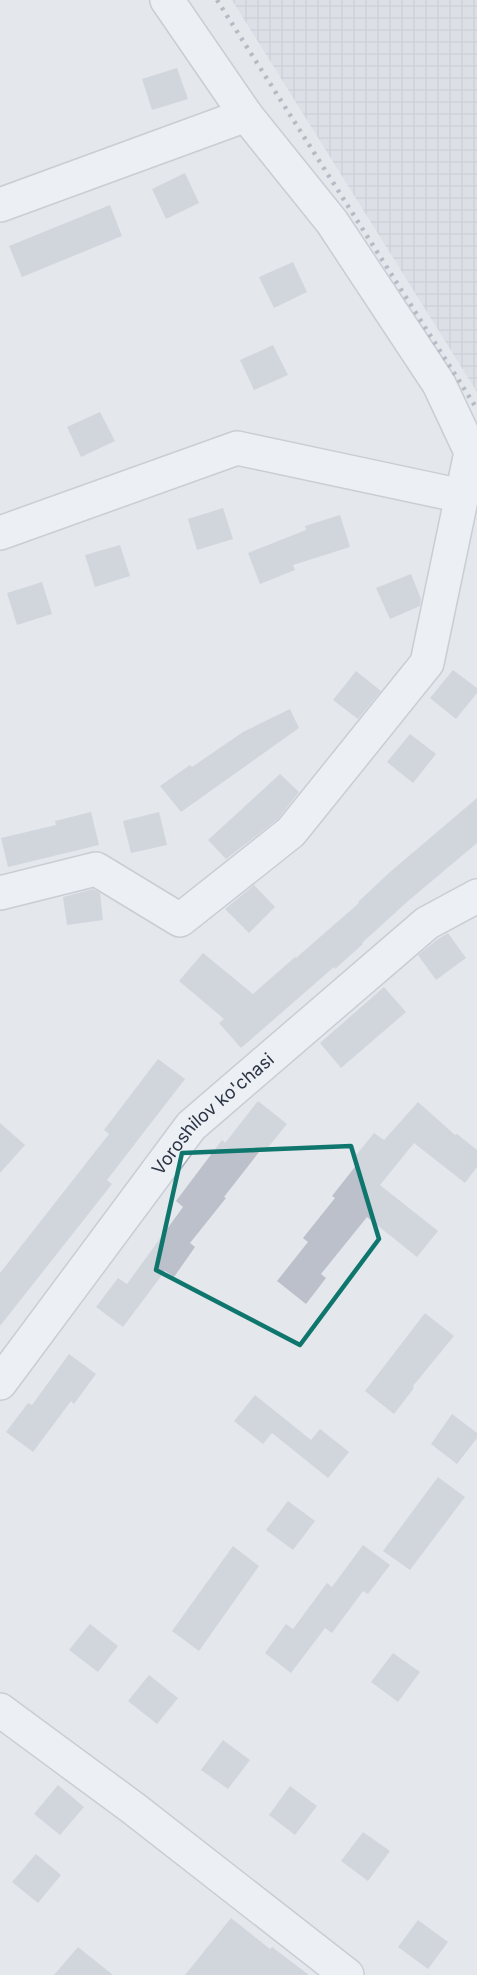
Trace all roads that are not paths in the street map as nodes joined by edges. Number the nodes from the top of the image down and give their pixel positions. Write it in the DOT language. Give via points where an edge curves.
graph roads {
  1 [pos="167,0"];
  2 [pos="246,115"];
  3 [pos="0,206"];
  4 [pos="462,496"];
  5 [pos="0,533"];
  6 [pos="0,892"];
  7 [pos="477,896"];
  8 [pos="0,1383"];
  9 [pos="0,1710"];
  10 [pos="347,1975"];
  1 -- 2 [label="street"];
  2 -- 3 [label="street"];
  2 -- 4 [label="street" via="332,222 439,384 471,452"];
  4 -- 5 [label="street" via="237,448"];
  4 -- 6 [label="street" via="427,663 291,832 180,920 96,869"];
  7 -- 8 [label="street, Voroshilov ko'chasi" via="427,923 191,1126"];
  9 -- 10 [label="street"];
}
